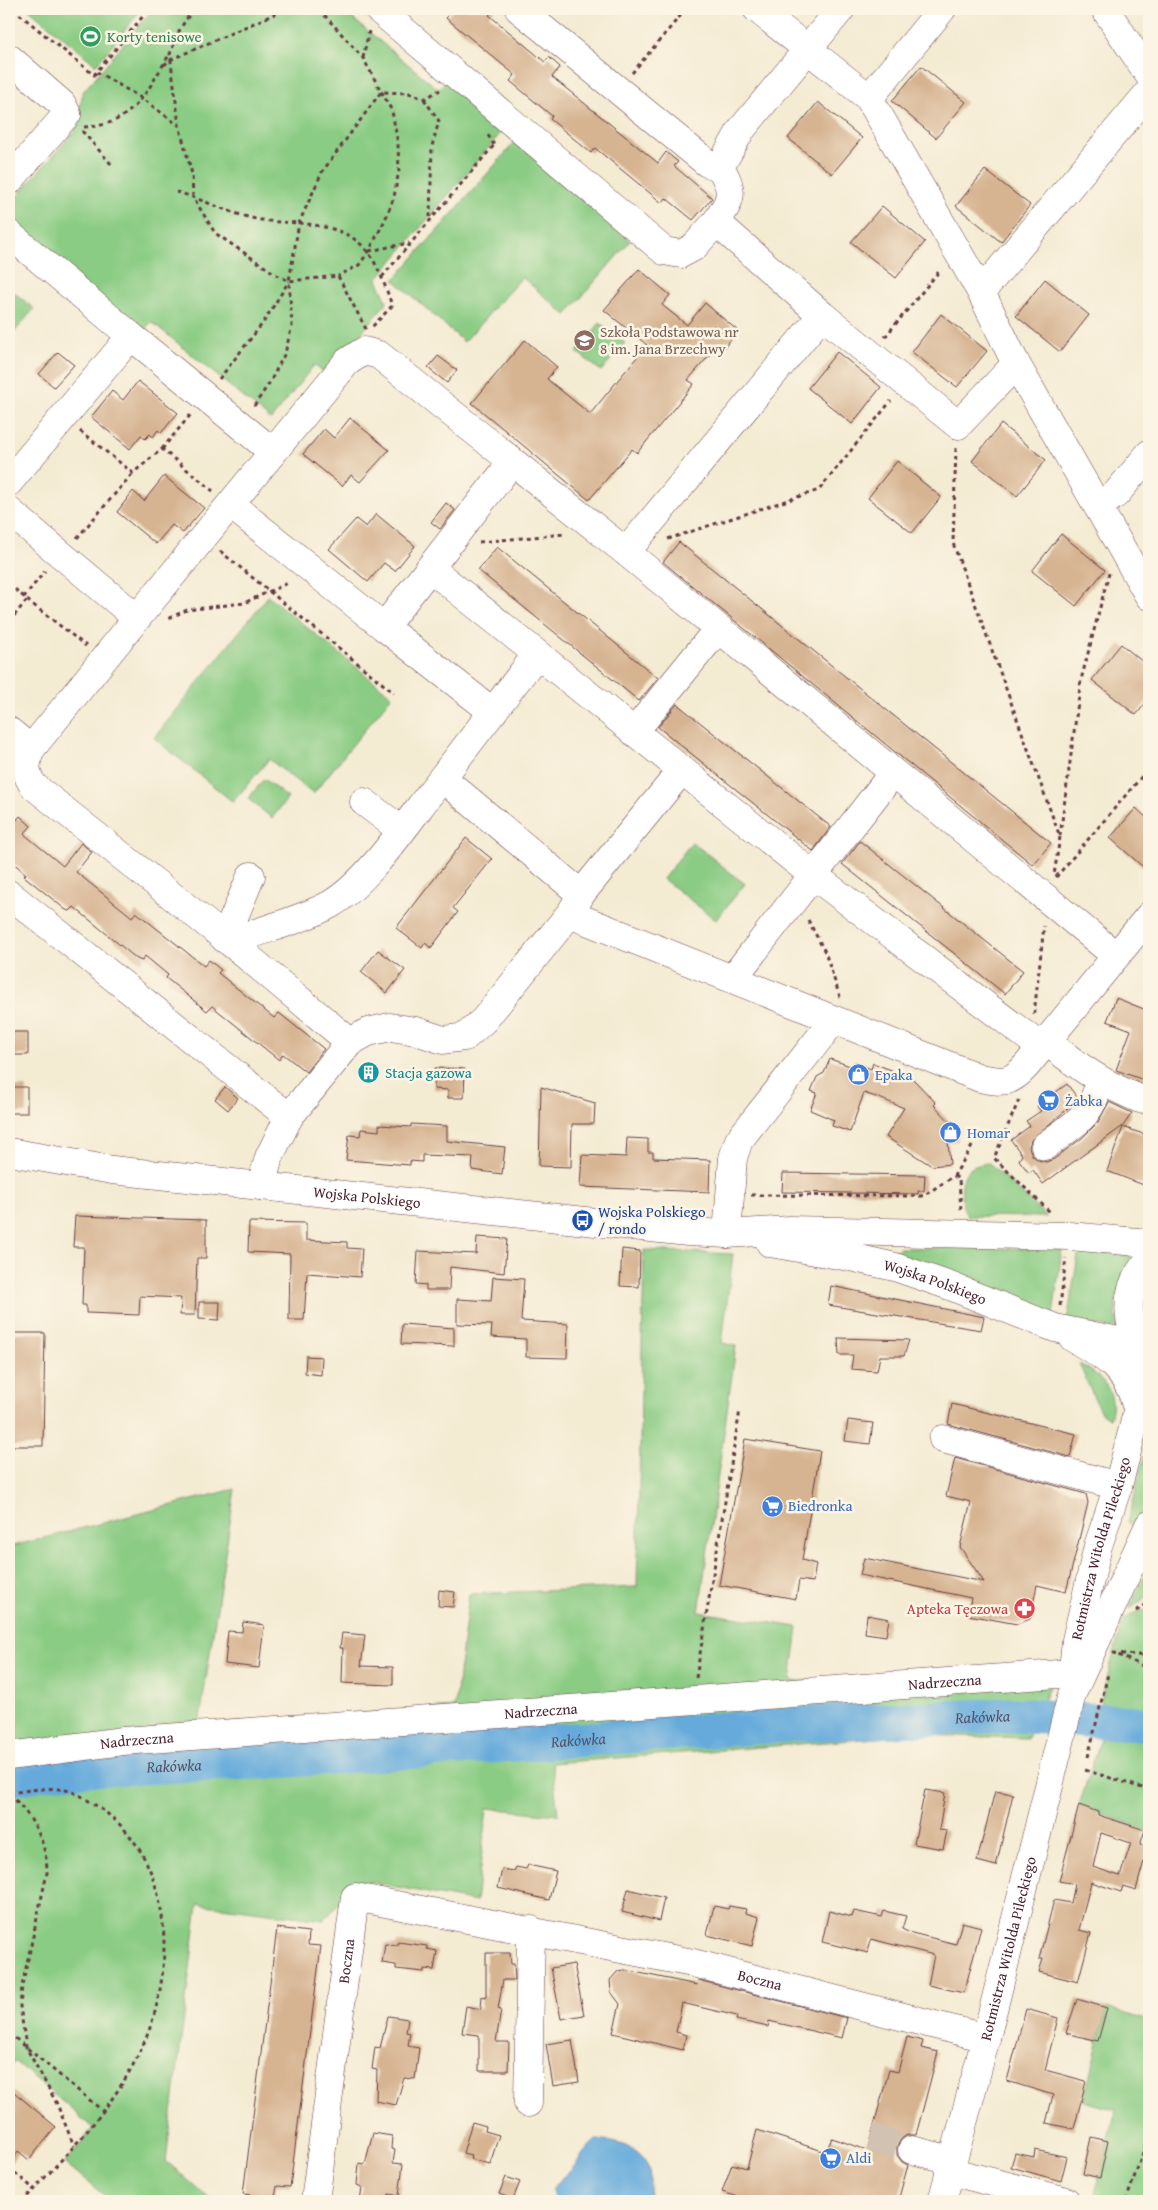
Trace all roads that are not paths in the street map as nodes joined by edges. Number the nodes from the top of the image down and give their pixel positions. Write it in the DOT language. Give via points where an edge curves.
graph roads {
  1 [pos="519,9"];
  2 [pos="757,9"];
  3 [pos="841,9"];
  4 [pos="942,9"];
  5 [pos="1105,9"];
  6 [pos="382,10"];
  7 [pos="808,50"];
  8 [pos="9,58"];
  9 [pos="1149,75"];
  10 [pos="1149,92"];
  11 [pos="869,98"];
  12 [pos="720,167"];
  13 [pos="9,181"];
  14 [pos="716,222"];
  15 [pos="9,234"];
  16 [pos="980,292"];
  17 [pos="822,314"];
  18 [pos="131,336"];
  19 [pos="1016,364"];
  20 [pos="274,452"];
  21 [pos="1149,454"];
  22 [pos="512,462"];
  23 [pos="9,482"];
  24 [pos="231,505"];
  25 [pos="1098,506"];
  26 [pos="9,511"];
  27 [pos="626,552"];
  28 [pos="430,568"];
  29 [pos="1149,596"];
  30 [pos="150,619"];
  31 [pos="384,627"];
  32 [pos="718,629"];
  33 [pos="538,654"];
  34 [pos="493,712"];
  35 [pos="9,731"];
  36 [pos="634,732"];
  37 [pos="31,749"];
  38 [pos="682,770"];
  39 [pos="893,773"];
  40 [pos="442,778"];
  41 [pos="364,802"];
  42 [pos="401,830"];
  43 [pos="812,875"];
  44 [pos="251,876"];
  45 [pos="9,894"];
  46 [pos="576,903"];
  47 [pos="1149,916"];
  48 [pos="228,940"];
  49 [pos="1115,955"];
  50 [pos="733,978"];
  51 [pos="840,1024"];
  52 [pos="350,1042"];
  53 [pos="1040,1044"];
  54 [pos="1100,1081"];
  55 [pos="1140,1099"];
  56 [pos="289,1116"];
  57 [pos="1045,1146"];
  58 [pos="9,1152"];
  59 [pos="261,1186"];
  60 [pos="727,1234"];
  61 [pos="1149,1243"];
  62 [pos="1149,1261"];
  63 [pos="1057,1322"];
  64 [pos="1144,1352"];
  65 [pos="1137,1413"];
  66 [pos="943,1439"];
  67 [pos="1118,1486"];
  68 [pos="1146,1538"];
  69 [pos="1072,1683"];
  70 [pos="9,1756"];
  71 [pos="531,1930"];
  72 [pos="986,2038"];
  73 [pos="528,2103"];
  74 [pos="912,2150"];
  75 [pos="951,2166"];
  76 [pos="316,2201"];
  77 [pos="942,2201"];
  78 [pos="1066,2201"];
  1 -- 12 [label="street" via="706,163"];
  2 -- 7 [label="street"];
  3 -- 7 [label="street"];
  4 -- 11 [label="street"];
  5 -- 9 [label="street"];
  6 -- 14 [label="street" via="664,251 681,254 694,247"];
  7 -- 11 [label="street"];
  7 -- 12 [label="street" via="741,130"];
  8 -- 13 [label="street" via="62,104 67,114"];
  10 -- 16 [label="street"];
  11 -- 16 [label="street"];
  12 -- 14 [label="street" via="731,189 729,204"];
  14 -- 17 [label="street"];
  15 -- 18 [label="street"];
  16 -- 19 [label="street"];
  17 -- 19 [label="street" via="958,425"];
  17 -- 27 [label="street"];
  18 -- 20 [label="street"];
  18 -- 23 [label="street"];
  19 -- 25 [label="street"];
  20 -- 22 [label="street" via="347,362 364,351 379,355"];
  20 -- 24 [label="street"];
  21 -- 25 [label="street" via="1116,494"];
  22 -- 27 [label="street"];
  22 -- 28 [label="street"];
  24 -- 30 [label="street" via="204,538"];
  24 -- 31 [label="street"];
  25 -- 29 [label="street"];
  26 -- 30 [label="street" via="60,554"];
  27 -- 32 [label="street"];
  28 -- 31 [label="street"];
  28 -- 33 [label="street"];
  30 -- 37 [label="street" via="103,660"];
  31 -- 34 [label="street"];
  32 -- 36 [label="street"];
  32 -- 39 [label="street"];
  33 -- 34 [label="street"];
  33 -- 36 [label="street"];
  34 -- 40 [label="street"];
  35 -- 37 [label="street"];
  36 -- 38 [label="street"];
  37 -- 48 [label="street" via="26,763 27,774 35,787"];
  38 -- 43 [label="street"];
  38 -- 46 [label="street"];
  39 -- 43 [label="street"];
  39 -- 49 [label="street"];
  40 -- 42 [label="street"];
  40 -- 46 [label="street"];
  41 -- 42 [label="street"];
  42 -- 48 [label="street" via="352,889 331,904"];
  43 -- 50 [label="street"];
  43 -- 53 [label="street"];
  44 -- 48 [label="street"];
  45 -- 56 [label="street"];
  46 -- 50 [label="street" via="582,919"];
  46 -- 52 [label="street" via="484,1020 465,1037 443,1040 390,1027 368,1032"];
  47 -- 49 [label="street"];
  48 -- 52 [label="street"];
  49 -- 53 [label="street"];
  50 -- 51 [label="street"];
  51 -- 53 [label="street" via="994,1081 1012,1080"];
  51 -- 60 [label="street" via="738,1140 733,1158"];
  52 -- 56 [label="street"];
  53 -- 54 [label="street"];
  54 -- 55 [label="street"];
  54 -- 57 [label="street" via="1088,1114"];
  56 -- 59 [label="street" via="269,1157"];
  58 -- 59 [label="street, Wojska Polskiego" via="112,1170"];
  59 -- 60 [label="street, Wojska Polskiego"];
  60 -- 61 [label="street, Wojska Polskiego" via="790,1230 1069,1236"];
  60 -- 63 [label="street, Wojska Polskiego" via="895,1268"];
  62 -- 64 [label="street" via="1132,1287 1128,1306 1130,1327"];
  63 -- 64 [label="street, Wojska Polskiego"];
  63 -- 65 [label="street" via="1118,1368 1132,1392"];
  64 -- 65 [label="street, Rotmistrza Witolda Pileckiego"];
  65 -- 67 [label="street, Rotmistrza Witolda Pileckiego"];
  66 -- 67 [label="street"];
  67 -- 69 [label="street, Rotmistrza Witolda Pileckiego" via="1098,1546 1076,1640"];
  68 -- 69 [label="street, Rotmistrza Witolda Pileckiego"];
  69 -- 70 [label="street, Nadrzeczna" via="692,1698 123,1741"];
  69 -- 72 [label="street, Rotmistrza Witolda Pileckiego" via="1059,1749"];
  71 -- 72 [label="street, Boczna" via="693,1963"];
  71 -- 73 [label="street"];
  71 -- 76 [label="street, Boczna" via="355,1897"];
  72 -- 75 [label="street, Rotmistrza Witolda Pileckiego"];
  74 -- 75 [label="street"];
  75 -- 77 [label="street, Rotmistrza Witolda Pileckiego"];
  75 -- 78 [label="street"];
}
